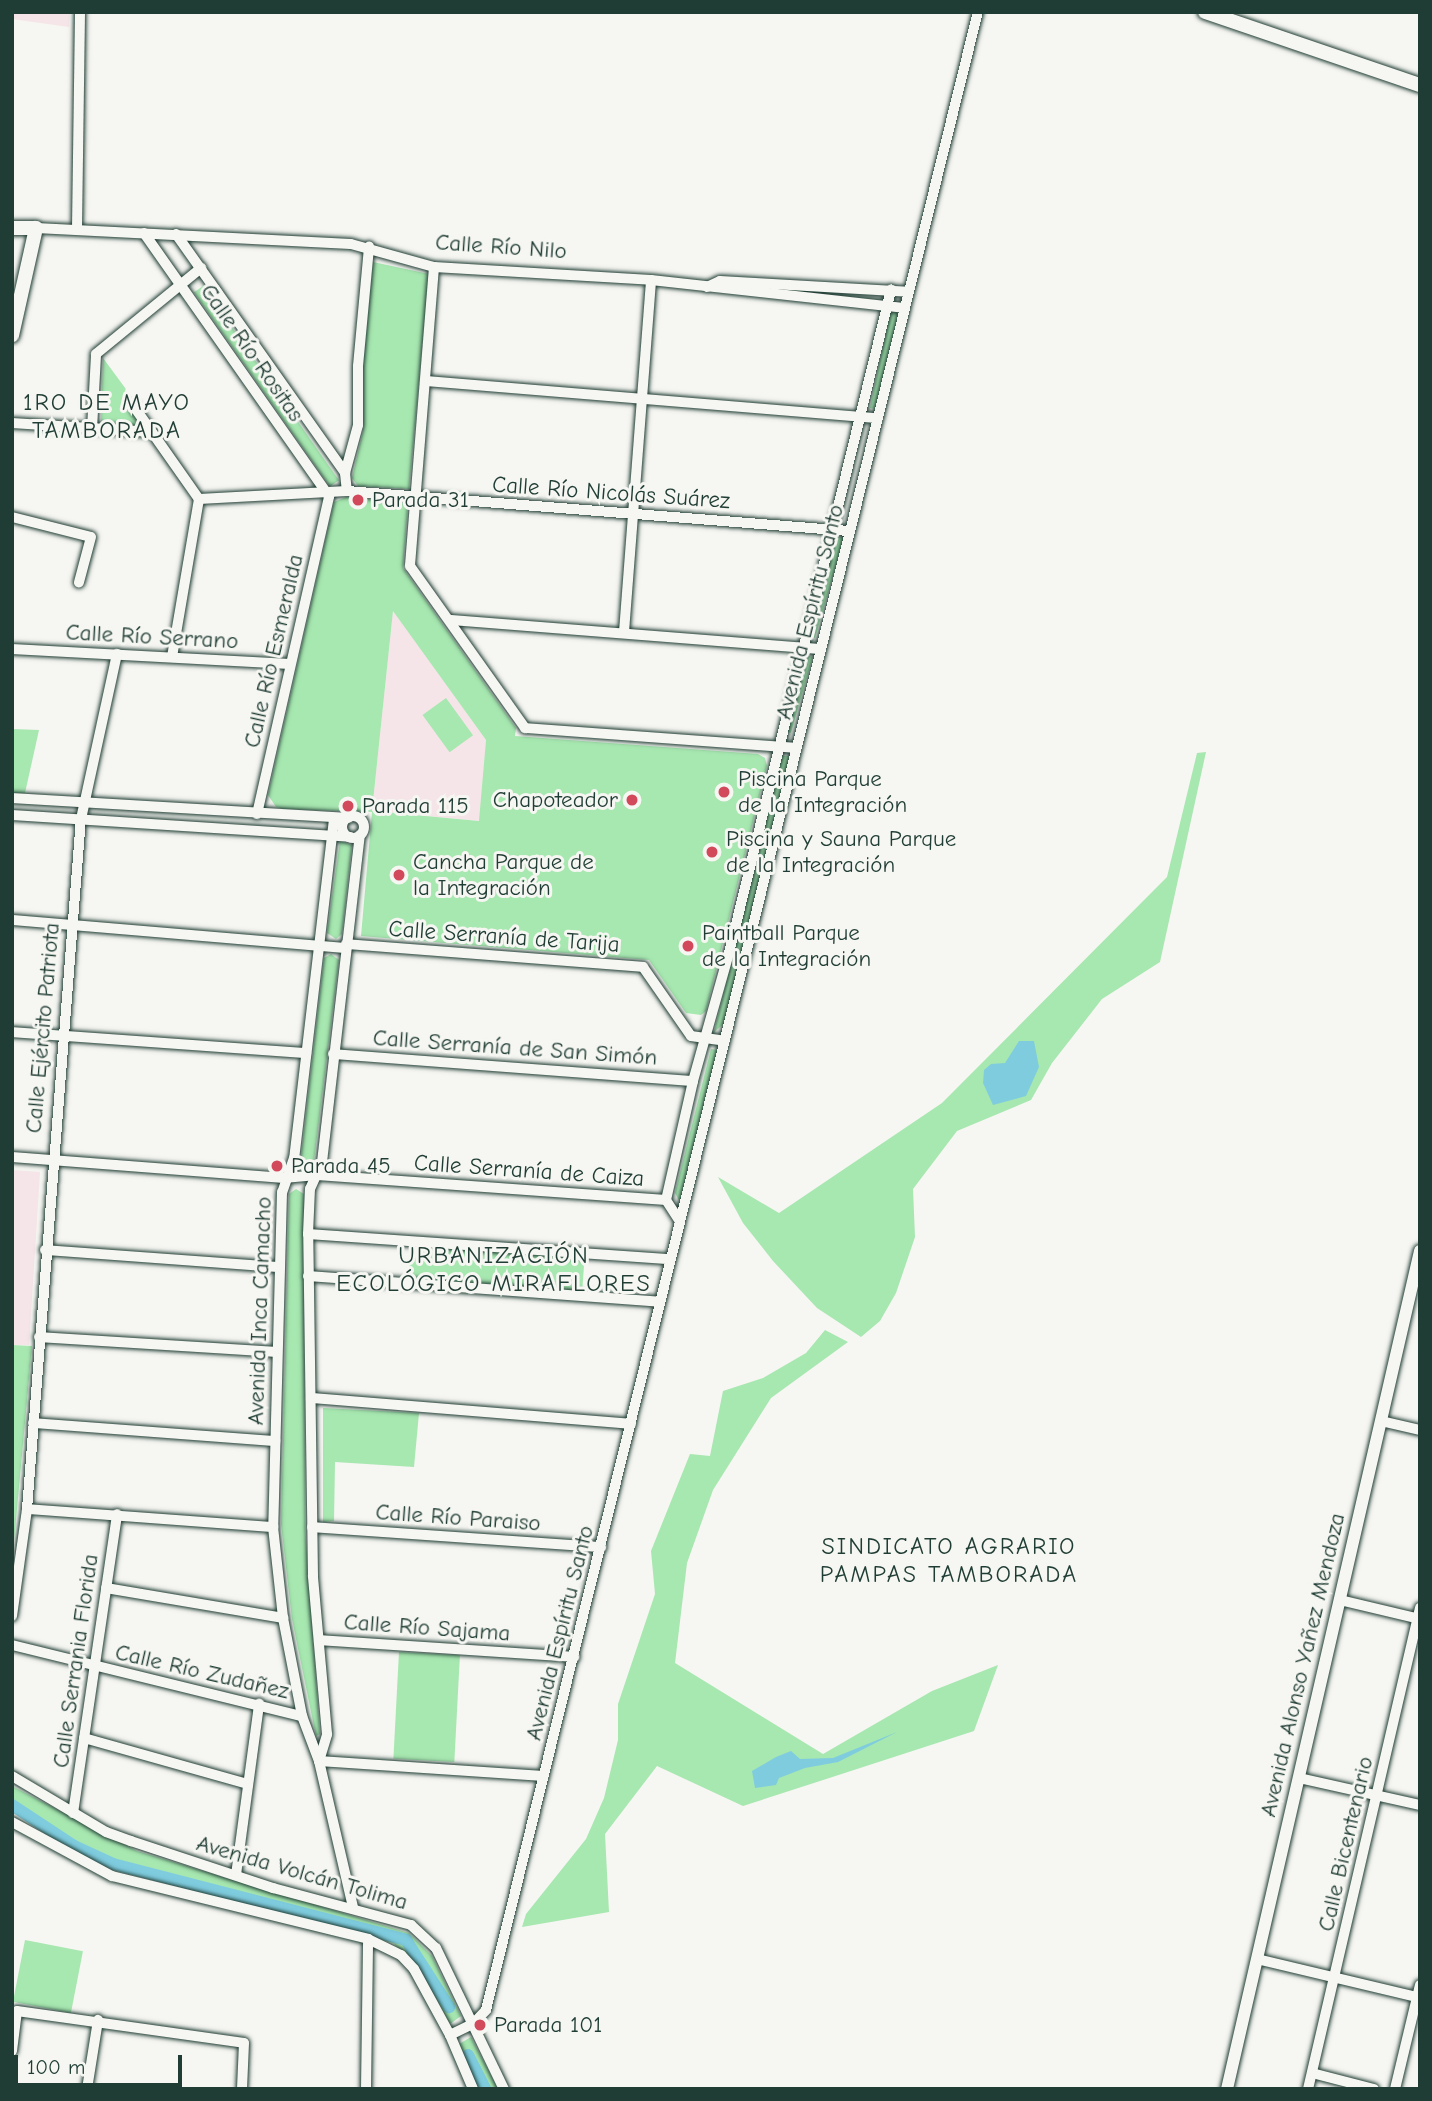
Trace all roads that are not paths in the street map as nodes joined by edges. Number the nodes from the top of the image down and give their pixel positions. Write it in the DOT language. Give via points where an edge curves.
graph roads {
  1 [pos="80,12"];
  2 [pos="978,12"];
  3 [pos="1205,12"];
  4 [pos="1420,85"];
  5 [pos="12,228"];
  6 [pos="36,228"];
  7 [pos="77,228"];
  8 [pos="144,233"];
  9 [pos="176,234"];
  10 [pos="369,247"];
  11 [pos="434,267"];
  12 [pos="201,268"];
  13 [pos="651,280"];
  14 [pos="181,285"];
  15 [pos="705,288"];
  16 [pos="891,289"];
  17 [pos="908,292"];
  18 [pos="888,304"];
  19 [pos="903,308"];
  20 [pos="12,335"];
  21 [pos="425,382"];
  22 [pos="641,398"];
  23 [pos="135,408"];
  24 [pos="863,416"];
  25 [pos="877,418"];
  26 [pos="12,423"];
  27 [pos="92,429"];
  28 [pos="152,432"];
  29 [pos="345,473"];
  30 [pos="347,491"];
  31 [pos="329,495"];
  32 [pos="415,497"];
  33 [pos="199,499"];
  34 [pos="633,514"];
  35 [pos="12,517"];
  36 [pos="834,530"];
  37 [pos="849,531"];
  38 [pos="79,582"];
  39 [pos="450,620"];
  40 [pos="624,632"];
  41 [pos="804,645"];
  42 [pos="12,649"];
  43 [pos="821,649"];
  44 [pos="117,654"];
  45 [pos="172,657"];
  46 [pos="290,664"];
  47 [pos="780,744"];
  48 [pos="796,747"];
  49 [pos="12,798"];
  50 [pos="83,803"];
  51 [pos="257,814"];
  52 [pos="12,815"];
  53 [pos="348,818"];
  54 [pos="81,819"];
  55 [pos="334,819"];
  56 [pos="332,835"];
  57 [pos="355,836"];
  58 [pos="12,920"];
  59 [pos="70,925"];
  60 [pos="320,946"];
  61 [pos="346,946"];
  62 [pos="12,1032"];
  63 [pos="61,1036"];
  64 [pos="706,1038"];
  65 [pos="725,1041"];
  66 [pos="306,1054"];
  67 [pos="333,1054"];
  68 [pos="693,1081"];
  69 [pos="12,1157"];
  70 [pos="51,1160"];
  71 [pos="317,1175"];
  72 [pos="284,1178"];
  73 [pos="666,1200"];
  74 [pos="679,1220"];
  75 [pos="308,1234"];
  76 [pos="45,1250"];
  77 [pos="1420,1251"];
  78 [pos="670,1259"];
  79 [pos="279,1267"];
  80 [pos="308,1276"];
  81 [pos="660,1302"];
  82 [pos="39,1337"];
  83 [pos="277,1352"];
  84 [pos="311,1398"];
  85 [pos="1381,1421"];
  86 [pos="33,1423"];
  87 [pos="631,1424"];
  88 [pos="1420,1430"];
  89 [pos="275,1441"];
  90 [pos="27,1509"];
  91 [pos="117,1514"];
  92 [pos="273,1527"];
  93 [pos="312,1527"];
  94 [pos="601,1547"];
  95 [pos="106,1588"];
  96 [pos="1340,1600"];
  97 [pos="1419,1615"];
  98 [pos="12,1616"];
  99 [pos="283,1618"];
  100 [pos="319,1640"];
  101 [pos="12,1645"];
  102 [pos="574,1657"];
  103 [pos="95,1667"];
  104 [pos="259,1704"];
  105 [pos="302,1716"];
  106 [pos="84,1738"];
  107 [pos="319,1761"];
  108 [pos="12,1776"];
  109 [pos="544,1776"];
  110 [pos="1299,1778"];
  111 [pos="248,1784"];
  112 [pos="1376,1797"];
  113 [pos="1420,1805"];
  114 [pos="73,1813"];
  115 [pos="12,1822"];
  116 [pos="236,1875"];
  117 [pos="353,1907"];
  118 [pos="368,1939"];
  119 [pos="1257,1959"];
  120 [pos="1335,1977"];
  121 [pos="1420,1984"];
  122 [pos="1417,1997"];
  123 [pos="98,2020"];
  124 [pos="473,2024"];
  125 [pos="450,2035"];
  126 [pos="12,2051"];
  127 [pos="1312,2073"];
  128 [pos="87,2089"];
  129 [pos="242,2089"];
  130 [pos="366,2089"];
  131 [pos="473,2089"];
  132 [pos="504,2089"];
  133 [pos="1227,2089"];
  134 [pos="1308,2089"];
  135 [pos="1374,2089"];
  136 [pos="1395,2089"];
  1 -- 7 [label="street"];
  2 -- 17 [label="street, Avenida Espíritu Santo"];
  3 -- 4 [label="main road"];
  5 -- 6 [label="main road, Calle Río Nilo"];
  6 -- 7 [label="street, Calle Río Nilo"];
  6 -- 20 [label="main road"];
  7 -- 8 [label="street, Calle Río Nilo"];
  8 -- 9 [label="street, Calle Río Nilo"];
  8 -- 14 [label="street, Calle Río Rositas"];
  9 -- 10 [label="street, Calle Río Nilo"];
  9 -- 12 [label="street, Calle Río Rositas"];
  10 -- 11 [label="street, Calle Río Nilo"];
  10 -- 29 [label="street" via="358,366 358,425"];
  11 -- 13 [label="street, Calle Río Nilo"];
  11 -- 21 [label="street"];
  12 -- 14 [label="street"];
  12 -- 29 [label="street, Calle Río Rositas"];
  13 -- 15 [label="street, Calle Río Nilo"];
  13 -- 22 [label="street"];
  14 -- 27 [label="street" via="96,354"];
  14 -- 31 [label="street, Calle Río Rositas"];
  15 -- 16 [label="street" via="720,281"];
  15 -- 18 [label="street, Calle Río Nilo"];
  16 -- 17 [label="street"];
  16 -- 18 [label="street, Avenida Espíritu Santo"];
  17 -- 19 [label="street, Avenida Espíritu Santo"];
  18 -- 19 [label="street, Calle Río Nilo"];
  18 -- 24 [label="street, Avenida Espíritu Santo"];
  19 -- 25 [label="street, Avenida Espíritu Santo"];
  21 -- 22 [label="street"];
  21 -- 32 [label="street"];
  22 -- 24 [label="street"];
  22 -- 34 [label="street"];
  23 -- 28 [label="street"];
  24 -- 25 [label="street"];
  24 -- 36 [label="street, Avenida Espíritu Santo"];
  25 -- 37 [label="street, Avenida Espíritu Santo"];
  26 -- 27 [label="street"];
  27 -- 28 [label="street"];
  28 -- 33 [label="street"];
  29 -- 30 [label="street, Calle Río Rositas"];
  30 -- 31 [label="street, Calle Río Nicolás Suárez"];
  30 -- 32 [label="street, Calle Río Nicolás Suárez"];
  31 -- 33 [label="street, Calle Río Nicolás Suárez"];
  31 -- 46 [label="street, Calle Río Esmeralda"];
  32 -- 34 [label="street, Calle Río Nicolás Suárez"];
  32 -- 39 [label="street" via="410,566"];
  33 -- 45 [label="street"];
  34 -- 36 [label="street, Calle Río Nicolás Suárez"];
  34 -- 40 [label="street"];
  35 -- 38 [label="street" via="91,537"];
  36 -- 37 [label="street, Calle Río Nicolás Suárez"];
  36 -- 41 [label="street, Avenida Espíritu Santo"];
  37 -- 43 [label="street, Avenida Espíritu Santo"];
  39 -- 40 [label="street"];
  39 -- 47 [label="street" via="525,728"];
  40 -- 41 [label="street"];
  41 -- 43 [label="street"];
  41 -- 47 [label="street, Avenida Espíritu Santo"];
  42 -- 44 [label="street, Calle Río Serrano"];
  43 -- 48 [label="street, Avenida Espíritu Santo"];
  44 -- 45 [label="street, Calle Río Serrano"];
  44 -- 50 [label="street"];
  45 -- 46 [label="street, Calle Río Serrano"];
  46 -- 51 [label="street, Calle Río Esmeralda"];
  47 -- 48 [label="street"];
  47 -- 64 [label="street, Avenida Espíritu Santo"];
  48 -- 65 [label="street, Avenida Espíritu Santo"];
  49 -- 50 [label="street"];
  50 -- 51 [label="street"];
  50 -- 54 [label="street, Calle Ejército Patriota"];
  51 -- 55 [label="street"];
  52 -- 54 [label="street"];
  53 -- 55 [label="street"];
  53 -- 57 [label="street, Avenida Inca Camacho" via="343,830"];
  53 -- 57 [label="street" via="362,821"];
  54 -- 56 [label="street"];
  54 -- 59 [label="street, Calle Ejército Patriota"];
  55 -- 56 [label="street, Avenida Inca Camacho"];
  56 -- 57 [label="street"];
  56 -- 60 [label="street, Avenida Inca Camacho"];
  57 -- 61 [label="street, Avenida Inca Camacho"];
  58 -- 59 [label="street, Calle Serranía de Tarija"];
  59 -- 60 [label="street, Calle Serranía de Tarija"];
  59 -- 63 [label="street, Calle Ejército Patriota"];
  60 -- 61 [label="street, Calle Serranía de Tarija"];
  60 -- 66 [label="street, Avenida Inca Camacho"];
  61 -- 64 [label="street, Calle Serranía de Tarija" via="643,967 691,1036"];
  61 -- 67 [label="street, Avenida Inca Camacho"];
  62 -- 63 [label="street"];
  63 -- 66 [label="street"];
  63 -- 70 [label="street, Calle Ejército Patriota"];
  64 -- 65 [label="street"];
  64 -- 68 [label="street, Avenida Espíritu Santo"];
  65 -- 74 [label="street, Avenida Espíritu Santo"];
  66 -- 72 [label="street, Avenida Inca Camacho" via="294,1158"];
  67 -- 68 [label="street, Calle Serranía de San Simón"];
  67 -- 71 [label="street, Avenida Inca Camacho"];
  68 -- 73 [label="street, Avenida Espíritu Santo"];
  69 -- 70 [label="street, Calle Serranía de Caiza"];
  70 -- 72 [label="street, Calle Serranía de Caiza"];
  70 -- 76 [label="street, Calle Ejército Patriota"];
  71 -- 72 [label="street, Calle Serranía de Caiza"];
  71 -- 73 [label="street, Calle Serranía de Caiza"];
  71 -- 75 [label="street, Avenida Inca Camacho" via="310,1189"];
  72 -- 79 [label="street, Avenida Inca Camacho"];
  73 -- 74 [label="street"];
  74 -- 78 [label="street, Avenida Espíritu Santo"];
  75 -- 78 [label="street"];
  75 -- 80 [label="street, Avenida Inca Camacho"];
  76 -- 79 [label="street"];
  76 -- 82 [label="street, Calle Ejército Patriota"];
  77 -- 85 [label="street, Avenida Alonso Yañez Mendoza"];
  78 -- 81 [label="street, Avenida Espíritu Santo"];
  79 -- 83 [label="street, Avenida Inca Camacho"];
  80 -- 81 [label="street"];
  80 -- 84 [label="street, Avenida Inca Camacho"];
  81 -- 87 [label="street, Avenida Espíritu Santo"];
  82 -- 83 [label="street"];
  82 -- 86 [label="street, Calle Ejército Patriota"];
  83 -- 89 [label="street, Avenida Inca Camacho"];
  84 -- 87 [label="street"];
  84 -- 93 [label="street, Avenida Inca Camacho"];
  85 -- 88 [label="street"];
  85 -- 96 [label="street, Avenida Alonso Yañez Mendoza"];
  86 -- 89 [label="street"];
  86 -- 90 [label="street, Calle Ejército Patriota"];
  87 -- 94 [label="street, Avenida Espíritu Santo"];
  89 -- 92 [label="street, Avenida Inca Camacho"];
  90 -- 91 [label="street"];
  90 -- 98 [label="street, Calle Ejército Patriota"];
  91 -- 92 [label="street"];
  91 -- 95 [label="street, Calle Serrania Florida"];
  92 -- 99 [label="street, Avenida Inca Camacho"];
  93 -- 94 [label="street, Calle Río Paraiso"];
  93 -- 100 [label="street, Avenida Inca Camacho"];
  94 -- 102 [label="street, Avenida Espíritu Santo"];
  95 -- 99 [label="street"];
  95 -- 103 [label="street, Calle Serrania Florida"];
  96 -- 97 [label="street"];
  96 -- 110 [label="street, Avenida Alonso Yañez Mendoza"];
  97 -- 112 [label="street, Calle Bicentenario"];
  99 -- 105 [label="street, Avenida Inca Camacho"];
  100 -- 102 [label="street, Calle Río Sajama"];
  100 -- 107 [label="street, Avenida Inca Camacho" via="327,1734"];
  101 -- 103 [label="street, Calle Río Zudañez"];
  102 -- 109 [label="street, Avenida Espíritu Santo"];
  103 -- 104 [label="street, Calle Río Zudañez"];
  103 -- 106 [label="street, Calle Serrania Florida"];
  104 -- 105 [label="street, Calle Río Zudañez"];
  104 -- 111 [label="street"];
  105 -- 107 [label="street, Avenida Inca Camacho"];
  106 -- 111 [label="street"];
  106 -- 114 [label="street, Calle Serrania Florida"];
  107 -- 109 [label="street"];
  107 -- 117 [label="street, Avenida Inca Camacho"];
  108 -- 114 [label="street, Avenida Volcán Tolima"];
  109 -- 124 [label="street, Avenida Espíritu Santo" via="486,2010"];
  110 -- 112 [label="street"];
  110 -- 119 [label="street, Avenida Alonso Yañez Mendoza"];
  111 -- 116 [label="street"];
  112 -- 113 [label="street"];
  112 -- 120 [label="street, Calle Bicentenario"];
  114 -- 116 [label="street, Avenida Volcán Tolima" via="106,1832"];
  115 -- 118 [label="street" via="112,1876"];
  116 -- 117 [label="street, Avenida Volcán Tolima"];
  117 -- 124 [label="street, Avenida Volcán Tolima" via="391,1916 422,1934 436,1948"];
  118 -- 125 [label="street" via="401,1955 414,1969"];
  118 -- 130 [label="street"];
  119 -- 120 [label="street"];
  119 -- 133 [label="street, Avenida Alonso Yañez Mendoza"];
  120 -- 122 [label="street"];
  120 -- 127 [label="street, Calle Bicentenario"];
  121 -- 122 [label="street"];
  122 -- 136 [label="street"];
  123 -- 126 [label="street" via="17,2011"];
  123 -- 128 [label="street"];
  123 -- 129 [label="street" via="244,2043"];
  124 -- 125 [label="street"];
  124 -- 132 [label="street, Avenida Volcán Tolima"];
  125 -- 131 [label="street"];
  127 -- 134 [label="street, Calle Bicentenario"];
  127 -- 135 [label="street"];
}
